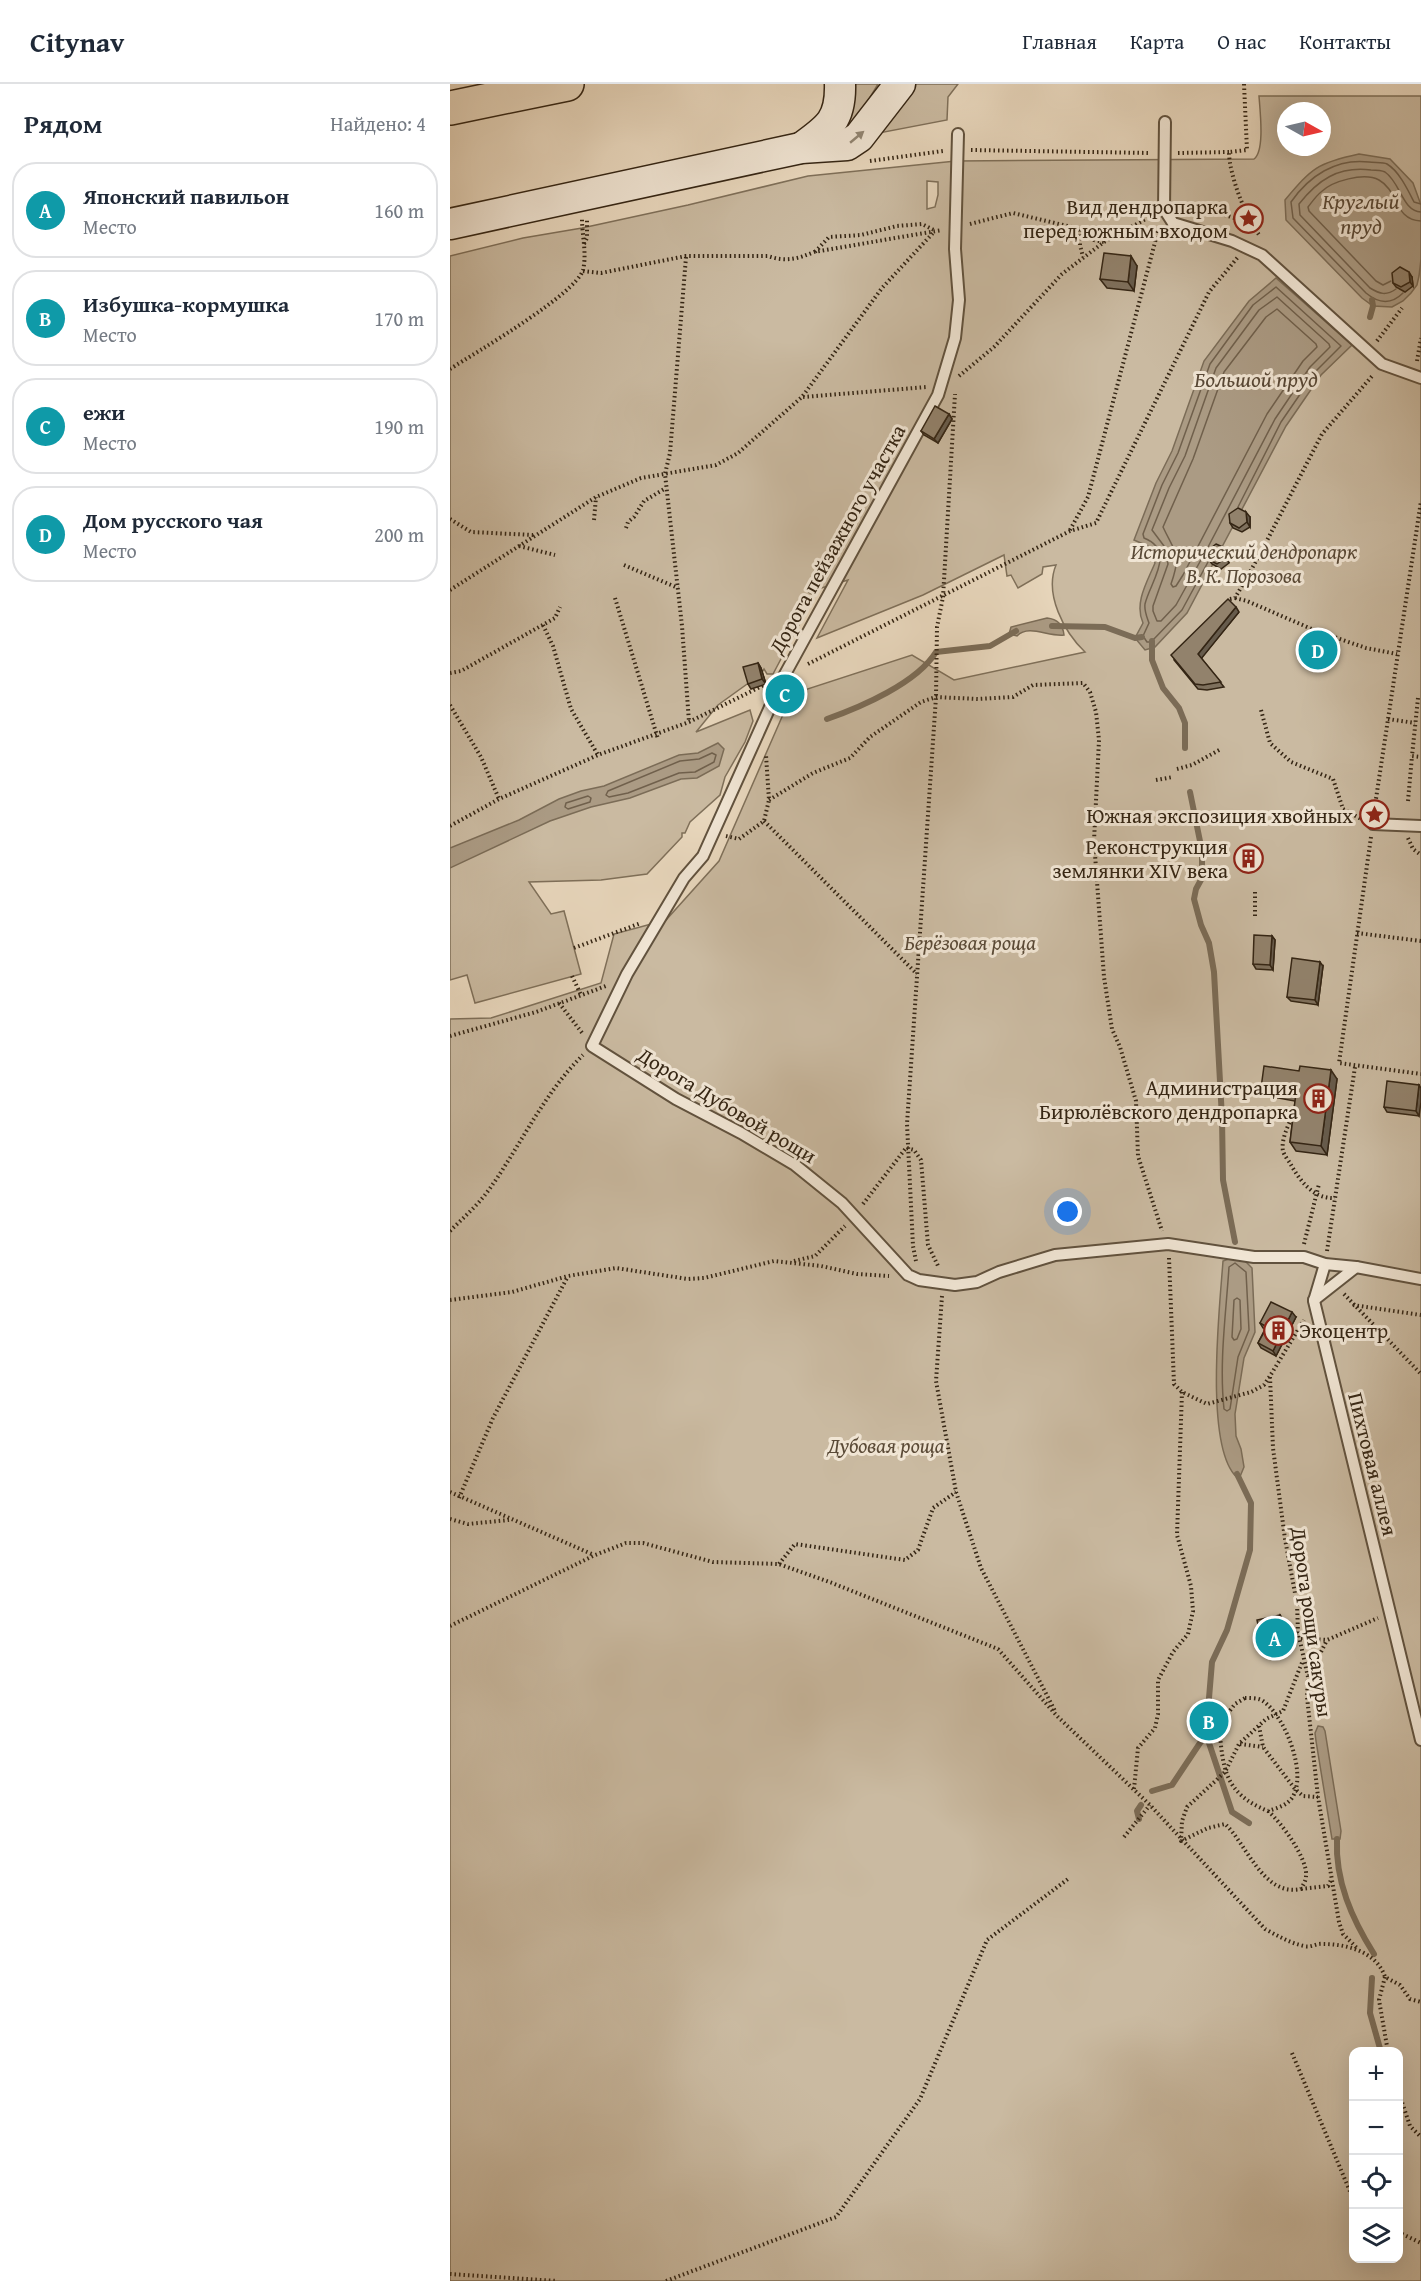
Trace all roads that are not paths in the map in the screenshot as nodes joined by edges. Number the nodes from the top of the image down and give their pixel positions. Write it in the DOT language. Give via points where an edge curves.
graph roads {
  1 [pos="567,84"];
  2 [pos="840,84"];
  3 [pos="900,84"];
  4 [pos="450,108"];
  5 [pos="1165,122"];
  6 [pos="958,134"];
  7 [pos="801,148"];
  8 [pos="450,224"];
  9 [pos="1421,378"];
  10 [pos="1372,824"];
  11 [pos="1421,826"];
  12 [pos="592,1046"];
  13 [pos="1325,1264"];
  14 [pos="1356,1267"];
  15 [pos="1421,1279"];
  16 [pos="1314,1301"];
  17 [pos="1421,1740"];
  1 -- 4 [label="main road"];
  2 -- 7 [label="street" via="836,118"];
  7 -- 3 [label="street, one-way" via="847,145 860,137"];
  5 -- 9 [label="lane" via="1164,209 1173,223 1262,255 1382,364"];
  6 -- 12 [label="lane, Дорога пейзажного участка" via="955,228 959,300 953,343 939,391 784,676 703,856 684,878 627,975"];
  7 -- 8 [label="street" via="582,208"];
  10 -- 11 [label="lane"];
  12 -- 13 [label="lane, Дорога Дубовой рощи" via="676,1099 795,1165 855,1215 908,1275 919,1280 955,1286 1055,1255 1168,1244 1254,1257 1304,1257"];
  13 -- 14 [label="lane, Дорога Дубовой рощи"];
  13 -- 16 [label="lane"];
  14 -- 15 [label="lane, Дорога Дубовой рощи"];
  14 -- 16 [label="lane"];
  16 -- 17 [label="lane, Пихтовая аллея"];
}
